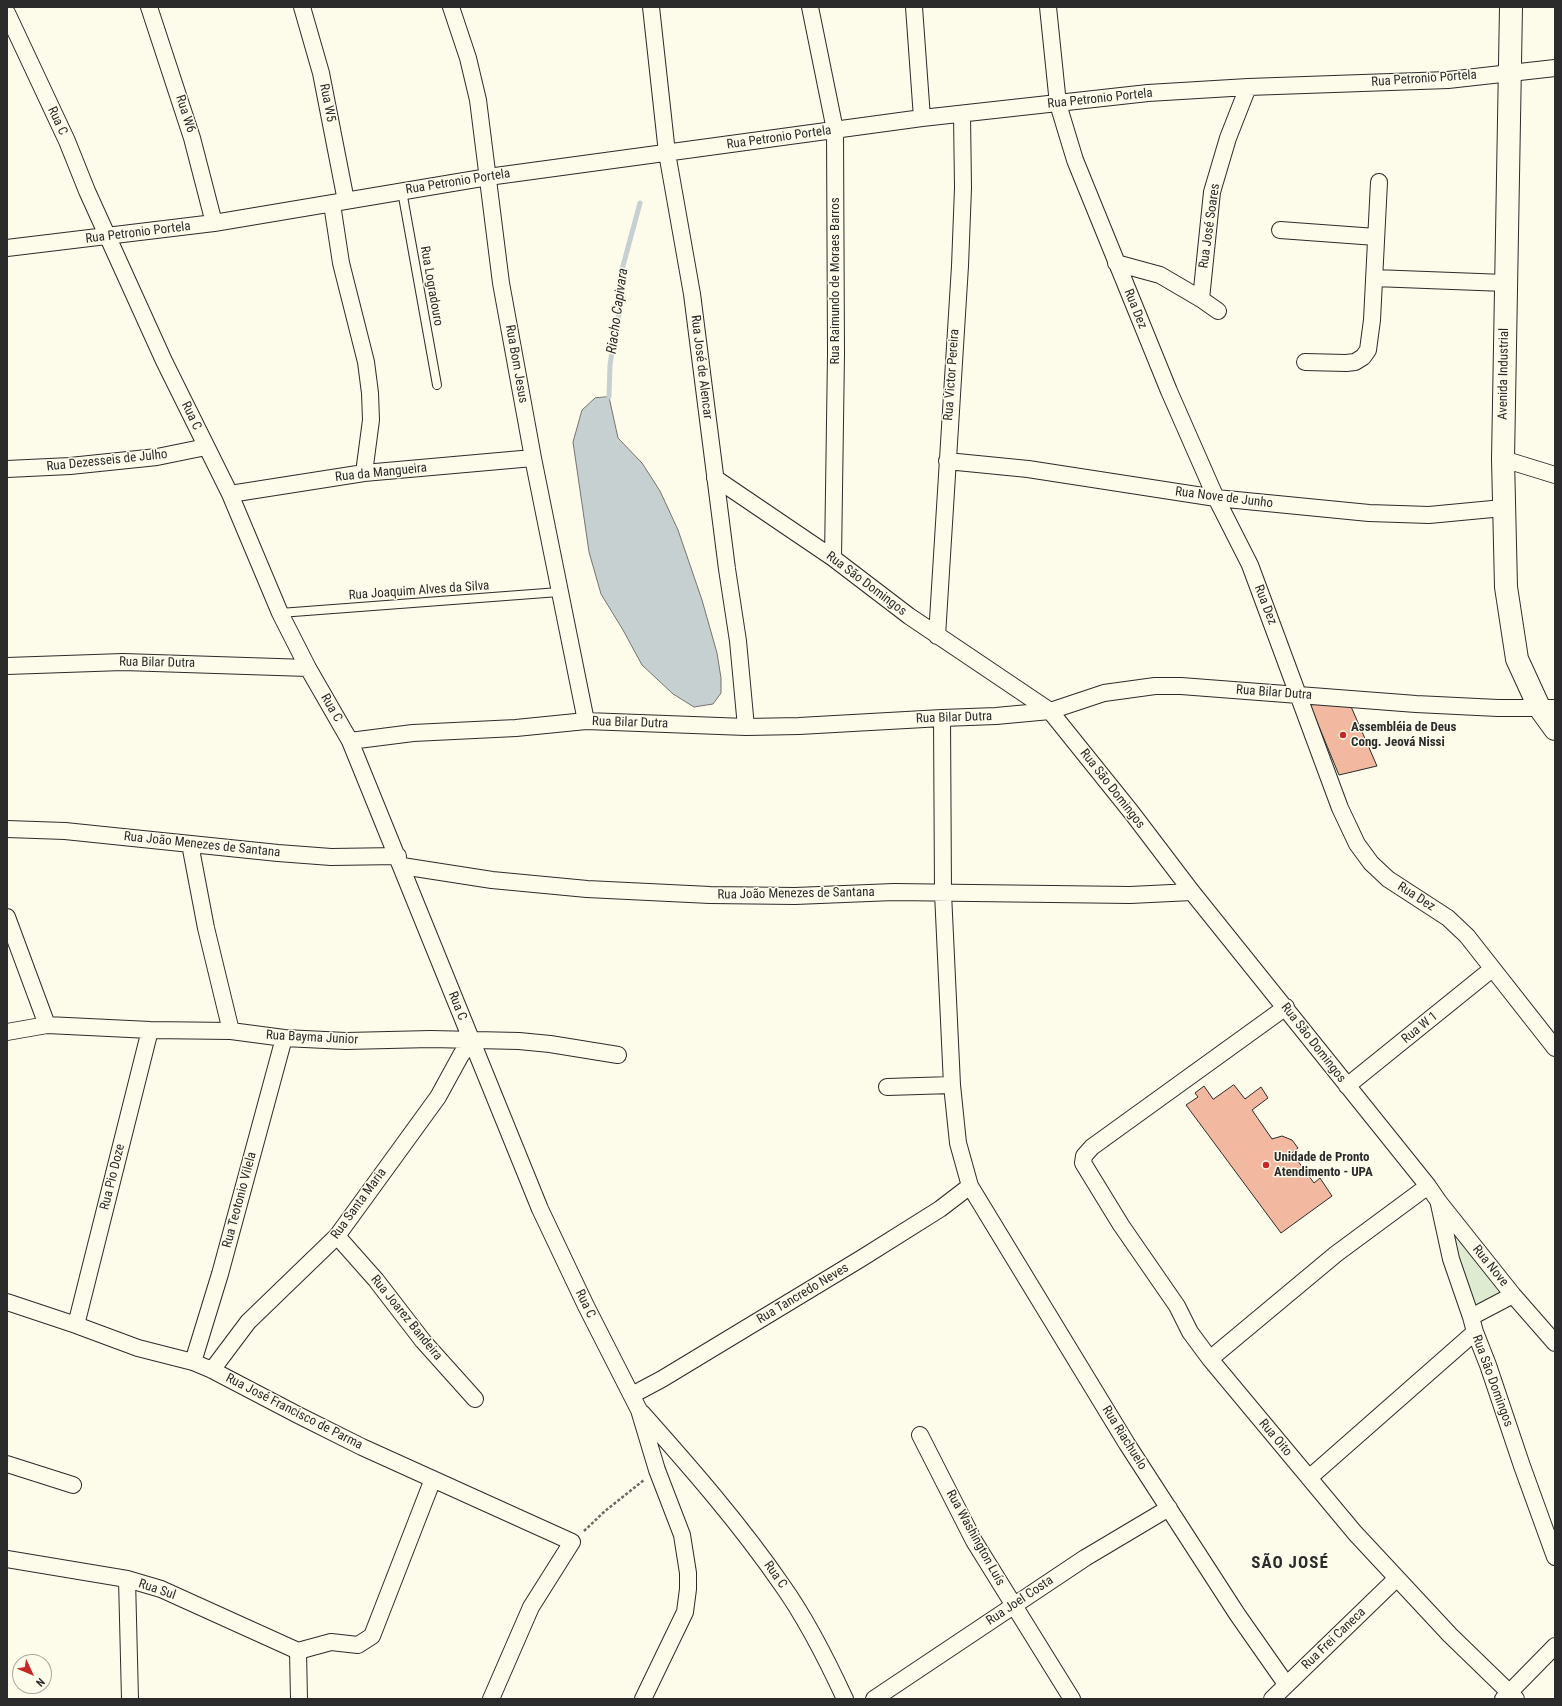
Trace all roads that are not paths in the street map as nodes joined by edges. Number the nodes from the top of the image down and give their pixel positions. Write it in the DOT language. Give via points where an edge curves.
graph roads {
  1 [pos="149,7"];
  2 [pos="302,7"];
  3 [pos="451,7"];
  4 [pos="651,7"];
  5 [pos="810,7"];
  6 [pos="914,7"];
  7 [pos="1048,7"];
  8 [pos="1511,7"];
  9 [pos="7,13"];
  10 [pos="1555,68"];
  11 [pos="1509,72"];
  12 [pos="1248,87"];
  13 [pos="1058,104"];
  14 [pos="962,115"];
  15 [pos="922,118"];
  16 [pos="835,130"];
  17 [pos="667,153"];
  18 [pos="488,176"];
  19 [pos="1379,182"];
  20 [pos="402,191"];
  21 [pos="339,202"];
  22 [pos="214,223"];
  23 [pos="1280,230"];
  24 [pos="108,237"];
  25 [pos="1376,237"];
  26 [pos="7,248"];
  27 [pos="1116,263"];
  28 [pos="1374,278"];
  29 [pos="1505,284"];
  30 [pos="1201,298"];
  31 [pos="1218,312"];
  32 [pos="1305,362"];
  33 [pos="437,385"];
  34 [pos="206,447"];
  35 [pos="533,458"];
  36 [pos="1503,459"];
  37 [pos="947,461"];
  38 [pos="7,469"];
  39 [pos="364,474"];
  40 [pos="1555,475"];
  41 [pos="715,478"];
  42 [pos="230,494"];
  43 [pos="1216,498"];
  44 [pos="1503,508"];
  45 [pos="833,558"];
  46 [pos="559,592"];
  47 [pos="280,613"];
  48 [pos="937,636"];
  49 [pos="7,666"];
  50 [pos="308,668"];
  51 [pos="1299,694"];
  52 [pos="1547,707"];
  53 [pos="1050,711"];
  54 [pos="942,718"];
  55 [pos="586,721"];
  56 [pos="746,727"];
  57 [pos="1555,730"];
  58 [pos="350,741"];
  59 [pos="7,829"];
  60 [pos="190,844"];
  61 [pos="400,861"];
  62 [pos="1192,892"];
  63 [pos="943,894"];
  64 [pos="7,917"];
  65 [pos="1492,969"];
  66 [pos="1286,1007"];
  67 [pos="47,1025"];
  68 [pos="150,1030"];
  69 [pos="231,1031"];
  70 [pos="7,1032"];
  71 [pos="284,1038"];
  72 [pos="471,1041"];
  73 [pos="1555,1048"];
  74 [pos="618,1055"];
  75 [pos="952,1085"];
  76 [pos="1347,1086"];
  77 [pos="887,1087"];
  78 [pos="970,1186"];
  79 [pos="1428,1186"];
  80 [pos="1439,1202"];
  81 [pos="337,1236"];
  82 [pos="1513,1295"];
  83 [pos="7,1302"];
  84 [pos="76,1325"];
  85 [pos="1473,1325"];
  86 [pos="1555,1343"];
  87 [pos="1210,1359"];
  88 [pos="193,1362"];
  89 [pos="212,1370"];
  90 [pos="632,1395"];
  91 [pos="475,1399"];
  92 [pos="639,1410"];
  93 [pos="920,1435"];
  94 [pos="7,1464"];
  95 [pos="1309,1478"];
  96 [pos="433,1479"];
  97 [pos="73,1485"];
  98 [pos="1169,1508"];
  99 [pos="1555,1557"];
  100 [pos="7,1559"];
  101 [pos="127,1579"];
  102 [pos="1396,1579"];
  103 [pos="1013,1605"];
  104 [pos="1555,1646"];
  105 [pos="298,1651"];
  106 [pos="1286,1684"];
  107 [pos="1510,1697"];
  108 [pos="130,1699"];
  109 [pos="299,1699"];
  110 [pos="491,1699"];
  111 [pos="643,1699"];
  112 [pos="845,1699"];
  113 [pos="874,1699"];
  114 [pos="1072,1699"];
  115 [pos="1272,1699"];
  1 -- 22 [label="street, Rua W6" via="192,138"];
  2 -- 21 [label="street, Rua W5" via="321,73"];
  3 -- 18 [label="street, Rua Bom Jesus" via="468,58 478,100"];
  4 -- 17 [label="street, Rua José de Alencar"];
  5 -- 16 [label="street, Rua Raimundo de Moraes Barros"];
  6 -- 15 [label="street"];
  7 -- 13 [label="street, Rua Dez"];
  8 -- 11 [label="street, Avenida Industrial"];
  9 -- 24 [label="street, Rua C" via="67,141"];
  10 -- 11 [label="street, Rua Petronio Portela"];
  11 -- 12 [label="street, Rua Petronio Portela" via="1448,80"];
  11 -- 29 [label="street, Avenida Industrial"];
  12 -- 13 [label="street, Rua Petronio Portela" via="1148,93"];
  12 -- 30 [label="street, Rua José Soares" via="1228,138 1212,192"];
  13 -- 14 [label="street, Rua Petronio Portela"];
  13 -- 27 [label="street, Rua Dez" via="1075,160"];
  14 -- 15 [label="street, Rua Petronio Portela"];
  14 -- 37 [label="street, Rua Victor Pereira" via="960,266"];
  15 -- 16 [label="street, Rua Petronio Portela"];
  16 -- 17 [label="street, Rua Petronio Portela"];
  16 -- 45 [label="street, Rua Raimundo de Moraes Barros" via="836,354"];
  17 -- 18 [label="street, Rua Petronio Portela"];
  17 -- 41 [label="street, Rua José de Alencar" via="692,294"];
  18 -- 20 [label="street, Rua Petronio Portela"];
  18 -- 35 [label="street, Rua Bom Jesus" via="501,283"];
  19 -- 25 [label="street"];
  20 -- 21 [label="street, Rua Petronio Portela"];
  20 -- 33 [label="lane, Rua Logradouro"];
  21 -- 22 [label="street, Rua Petronio Portela"];
  21 -- 39 [label="street, Rua W5" via="341,263 366,362 370,393 371,420"];
  22 -- 24 [label="street, Rua Petronio Portela"];
  23 -- 25 [label="street"];
  24 -- 26 [label="street, Rua Petronio Portela"];
  24 -- 34 [label="street, Rua C"];
  25 -- 28 [label="street"];
  27 -- 30 [label="street" via="1160,275"];
  27 -- 43 [label="street, Rua Dez"];
  28 -- 29 [label="street"];
  28 -- 32 [label="street" via="1370,345 1366,355 1358,361 1346,363"];
  29 -- 36 [label="street, Avenida Industrial"];
  30 -- 31 [label="street"];
  34 -- 38 [label="street, Rua Dezesseis de Julho" via="157,457 70,466"];
  34 -- 42 [label="street, Rua C"];
  35 -- 39 [label="street, Rua da Mangueira"];
  35 -- 46 [label="street, Rua Bom Jesus"];
  36 -- 40 [label="street"];
  36 -- 44 [label="street, Avenida Industrial"];
  37 -- 43 [label="street, Rua Nove de Junho" via="1028,469"];
  37 -- 48 [label="street, Rua Victor Pereira"];
  39 -- 42 [label="street, Rua da Mangueira"];
  41 -- 45 [label="street, Rua São Domingos"];
  41 -- 56 [label="street, Rua José de Alencar" via="738,641"];
  42 -- 47 [label="street, Rua C"];
  43 -- 44 [label="street, Rua Nove de Junho" via="1369,513 1429,515"];
  43 -- 51 [label="street, Rua Dez" via="1250,565"];
  44 -- 52 [label="street, Avenida Industrial" via="1506,587 1517,659"];
  45 -- 48 [label="street, Rua São Domingos"];
  46 -- 47 [label="lane, Rua Joaquim Alves da Silva"];
  46 -- 55 [label="street, Rua Bom Jesus"];
  47 -- 50 [label="street, Rua C"];
  48 -- 53 [label="street, Rua São Domingos"];
  49 -- 50 [label="street, Rua Bilar Dutra" via="124,662"];
  50 -- 58 [label="street, Rua C"];
  51 -- 52 [label="street, Rua Bilar Dutra" via="1498,708"];
  51 -- 53 [label="street, Rua Bilar Dutra" via="1155,686 1104,693"];
  51 -- 65 [label="street, Rua Dez" via="1340,808 1357,844 1371,863 1388,878 1448,918 1467,936"];
  52 -- 57 [label="street, Avenida Industrial"];
  53 -- 54 [label="street, Rua Bilar Dutra"];
  53 -- 62 [label="street, Rua São Domingos"];
  54 -- 56 [label="street, Rua Bilar Dutra"];
  54 -- 63 [label="street, Rua Riachuelo"];
  55 -- 56 [label="street, Rua Bilar Dutra"];
  55 -- 58 [label="street, Rua Bilar Dutra" via="516,728 413,732"];
  58 -- 61 [label="street, Rua C"];
  59 -- 60 [label="street, Rua João Menezes de Santana" via="65,831"];
  60 -- 61 [label="street, Rua João Menezes de Santana"];
  60 -- 69 [label="street" via="206,928"];
  61 -- 63 [label="street, Rua João Menezes de Santana" via="492,880 648,893 795,896 894,892"];
  61 -- 72 [label="street, Rua C"];
  62 -- 63 [label="street, Rua João Menezes de Santana" via="1130,895"];
  62 -- 66 [label="street, Rua São Domingos"];
  63 -- 75 [label="street, Rua Riachuelo"];
  64 -- 67 [label="street"];
  65 -- 73 [label="street, Rua Dez"];
  65 -- 76 [label="street, Rua W 1"];
  66 -- 76 [label="street, Rua São Domingos"];
  66 -- 87 [label="street, Rua Oito" via="1092,1147 1084,1156 1084,1166"];
  67 -- 68 [label="street, Rua Bayma Junior"];
  67 -- 70 [label="street, Rua Bayma Junior"];
  68 -- 69 [label="street, Rua Bayma Junior"];
  68 -- 84 [label="street, Rua Pio Doze"];
  69 -- 71 [label="street, Rua Bayma Junior"];
  71 -- 72 [label="street, Rua Bayma Junior" via="346,1041"];
  71 -- 88 [label="street, Rua Teotonio Vilela" via="220,1274"];
  72 -- 74 [label="street, Rua Bayma Junior" via="519,1041"];
  72 -- 81 [label="street, Rua Santa Maria" via="438,1097"];
  72 -- 90 [label="street, Rua C" via="540,1209"];
  75 -- 77 [label="street"];
  75 -- 78 [label="street, Rua Riachuelo" via="958,1143"];
  76 -- 79 [label="street, Rua São Domingos"];
  78 -- 90 [label="street, Rua Tancredo Neves" via="940,1209 862,1258"];
  78 -- 98 [label="street, Rua Riachuelo"];
  79 -- 80 [label="street, Rua Nove"];
  79 -- 87 [label="street" via="1336,1254"];
  80 -- 82 [label="street, Rua Nove"];
  80 -- 85 [label="street, Rua São Domingos" via="1452,1258"];
  81 -- 89 [label="street, Rua Santa Maria" via="248,1322"];
  81 -- 91 [label="street, Rua Joarez Bandeira" via="376,1280 423,1341"];
  82 -- 85 [label="street"];
  82 -- 86 [label="street, Rua Nove"];
  83 -- 84 [label="street, Rua José Francisco de Parma"];
  84 -- 88 [label="street, Rua José Francisco de Parma" via="138,1348"];
  85 -- 95 [label="street"];
  85 -- 99 [label="street, Rua São Domingos"];
  87 -- 95 [label="street, Rua Oito"];
  88 -- 89 [label="street, Rua José Francisco de Parma"];
  89 -- 96 [label="street, Rua José Francisco de Parma" via="298,1415"];
  90 -- 92 [label="street, Rua C"];
  92 -- 111 [label="street, Rua C" via="657,1470 682,1535 688,1574 685,1612"];
  92 -- 112 [label="street, Rua C" via="708,1488 783,1585 829,1664"];
  93 -- 103 [label="street, Rua Washington Luís" via="974,1541"];
  94 -- 97 [label="street"];
  95 -- 102 [label="street, Rua Oito"];
  96 -- 105 [label="street" via="372,1636 358,1645 331,1642"];
  96 -- 110 [label="street, Rua José Francisco de Parma" via="572,1542 531,1607"];
  98 -- 103 [label="street, Rua Joel Costa"];
  98 -- 106 [label="street, Rua Riachuelo" via="1237,1614"];
  100 -- 101 [label="street, Rua Sul"];
  101 -- 105 [label="street, Rua Sul" via="161,1589"];
  101 -- 108 [label="street"];
  102 -- 106 [label="street, Rua Frei Caneca"];
  102 -- 107 [label="street, Rua Oito"];
  103 -- 113 [label="street, Rua Joel Costa"];
  103 -- 114 [label="street, Rua Washington Luís"];
  104 -- 107 [label="street"];
  105 -- 109 [label="street"];
  106 -- 115 [label="street, Rua Frei Caneca"];
}
